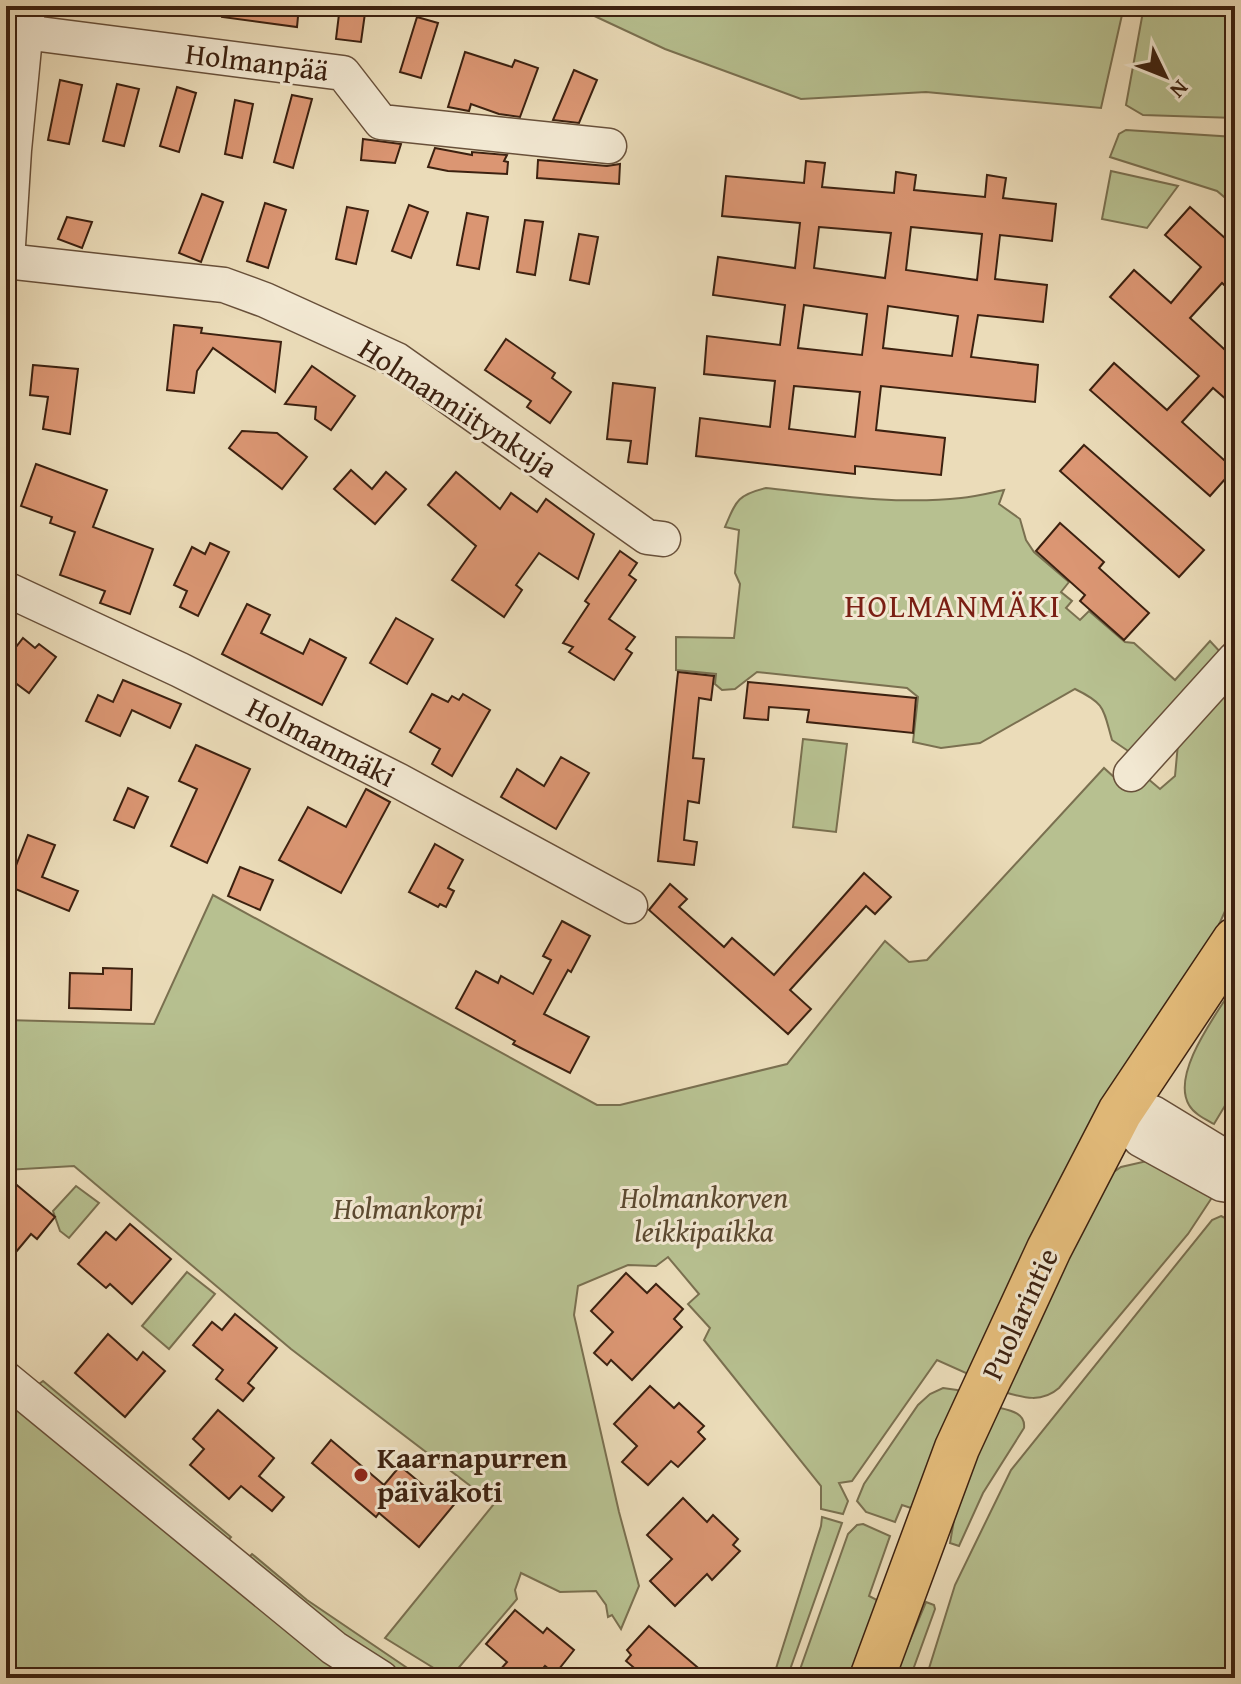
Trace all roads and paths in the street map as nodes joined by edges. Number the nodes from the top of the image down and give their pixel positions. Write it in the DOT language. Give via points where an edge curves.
graph roads {
  1 [pos="26,19"];
  2 [pos="609,146"];
  3 [pos="6,261"];
  4 [pos="663,539"];
  5 [pos="6,589"];
  6 [pos="1235,659"];
  7 [pos="1131,774"];
  8 [pos="630,906"];
  9 [pos="1235,923"];
  10 [pos="1223,955"];
  11 [pos="1120,1112"];
  12 [pos="1235,1163"];
  13 [pos="1235,1186"];
  14 [pos="6,1379"];
  15 [pos="381,1678"];
  16 [pos="872,1678"];
  1 -- 2 [label="street, Holmanpää" via="343,73 381,122"];
  1 -- 3 [label="street"];
  3 -- 4 [label="street, Holmanniitynkuja" via="224,285 265,300 397,360 647,537"];
  5 -- 8 [label="street, Holmanmäki" via="399,781"];
  6 -- 7 [label="street"];
  9 -- 10 [label="main road, Puolarintie"];
  10 -- 11 [label="main road, Puolarintie"];
  11 -- 12 [label="street" via="1153,1113"];
  11 -- 13 [label="street" via="1140,1139"];
  11 -- 16 [label="main road, Puolarintie" via="1049,1249 957,1448"];
  14 -- 15 [label="street" via="334,1648"];
}
